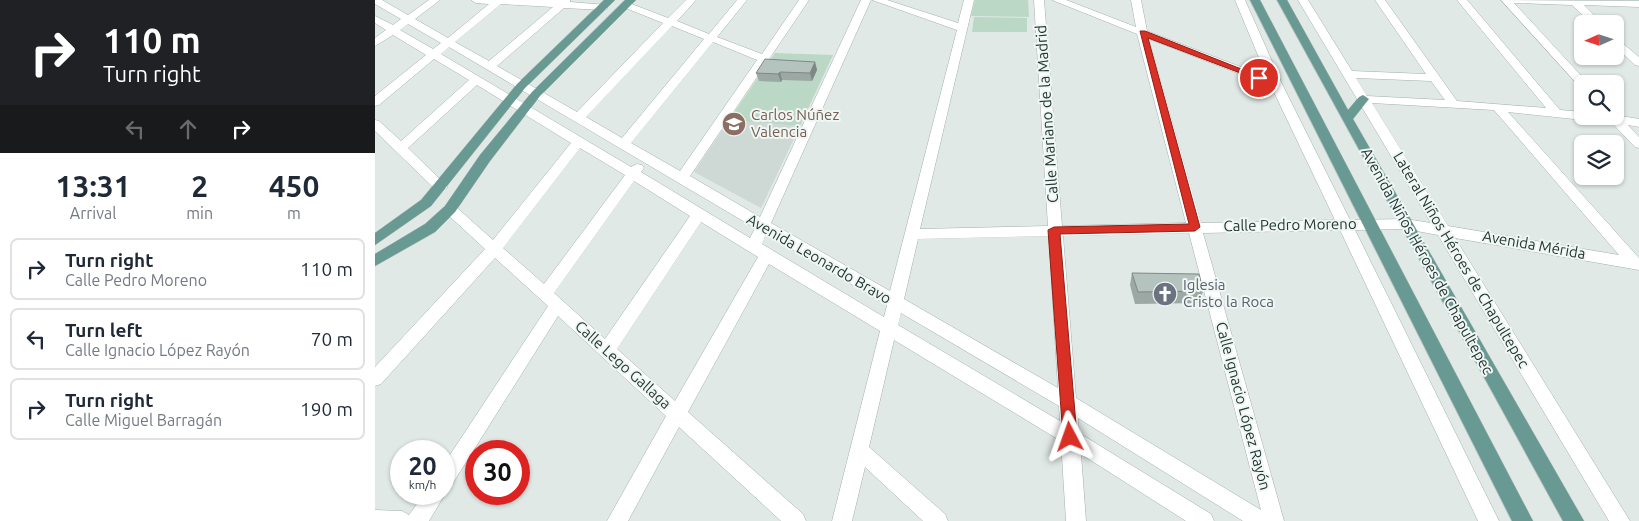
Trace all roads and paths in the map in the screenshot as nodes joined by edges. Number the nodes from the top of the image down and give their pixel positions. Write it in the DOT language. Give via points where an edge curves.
graph roads {
  1 [pos="375,0"];
  2 [pos="435,0"];
  3 [pos="476,0"];
  4 [pos="499,0"];
  5 [pos="691,0"];
  6 [pos="742,0"];
  7 [pos="804,0"];
  8 [pos="866,0"];
  9 [pos="877,0"];
  10 [pos="969,0"];
  11 [pos="1039,0"];
  12 [pos="1057,0"];
  13 [pos="1136,0"];
  14 [pos="1240,0"];
  15 [pos="1255,0"];
  16 [pos="1282,0"];
  17 [pos="1303,0"];
  18 [pos="1380,0"];
  19 [pos="1462,0"];
  20 [pos="1507,0"];
  21 [pos="1514,0"];
  22 [pos="1574,1"];
  23 [pos="566,2"];
  24 [pos="629,2"];
  25 [pos="607,3"];
  26 [pos="1639,4"];
  27 [pos="1589,15"];
  28 [pos="375,19"];
  29 [pos="409,19"];
  30 [pos="671,21"];
  31 [pos="963,28"];
  32 [pos="393,30"];
  33 [pos="1143,33"];
  34 [pos="711,37"];
  35 [pos="447,42"];
  36 [pos="375,43"];
  37 [pos="1624,49"];
  38 [pos="432,54"];
  39 [pos="765,58"];
  40 [pos="1639,63"];
  41 [pos="489,67"];
  42 [pos="1348,74"];
  43 [pos="1575,75"];
  44 [pos="1435,78"];
  45 [pos="476,80"];
  46 [pos="1276,84"];
  47 [pos="521,86"];
  48 [pos="536,94"];
  49 [pos="1363,99"];
  50 [pos="509,101"];
  51 [pos="375,102"];
  52 [pos="1453,104"];
  53 [pos="1497,107"];
  54 [pos="524,110"];
  55 [pos="1555,112"];
  56 [pos="1574,115"];
  57 [pos="578,118"];
  58 [pos="1347,119"];
  59 [pos="1624,120"];
  60 [pos="1639,123"];
  61 [pos="375,125"];
  62 [pos="1621,125"];
  63 [pos="578,142"];
  64 [pos="1639,144"];
  65 [pos="623,145"];
  66 [pos="401,148"];
  67 [pos="645,158"];
  68 [pos="632,175"];
  69 [pos="681,179"];
  70 [pos="441,187"];
  71 [pos="450,209"];
  72 [pos="698,215"];
  73 [pos="1346,224"];
  74 [pos="1369,224"];
  75 [pos="1406,224"];
  76 [pos="763,226"];
  77 [pos="1195,227"];
  78 [pos="1442,229"];
  79 [pos="1054,230"];
  80 [pos="911,234"];
  81 [pos="375,240"];
  82 [pos="495,248"];
  83 [pos="759,252"];
  84 [pos="375,261"];
  85 [pos="1637,264"];
  86 [pos="551,300"];
  87 [pos="894,303"];
  88 [pos="888,329"];
  89 [pos="607,350"];
  90 [pos="375,379"];
  91 [pos="1067,402"];
  92 [pos="677,414"];
  93 [pos="1070,437"];
  94 [pos="859,450"];
  95 [pos="455,461"];
  96 [pos="428,505"];
  97 [pos="375,520"];
  98 [pos="402,521"];
  99 [pos="417,521"];
  100 [pos="617,521"];
  101 [pos="797,521"];
  102 [pos="842,521"];
  103 [pos="938,521"];
  104 [pos="1076,521"];
  105 [pos="1203,521"];
  106 [pos="1261,521"];
  107 [pos="1274,521"];
  108 [pos="1489,521"];
  109 [pos="1523,521"];
  110 [pos="1574,521"];
  111 [pos="1620,521"];
  1 -- 29 [label="street, Avenida Leonardo Bravo"];
  2 -- 29 [label="street"];
  3 -- 4 [label="street"];
  4 -- 23 [label="street"];
  4 -- 35 [label="street"];
  5 -- 30 [label="street"];
  6 -- 34 [label="street"];
  7 -- 39 [label="street"];
  8 -- 76 [label="street"];
  9 -- 31 [label="street"];
  10 -- 31 [label="street"];
  11 -- 79 [label="street, Calle Mariano de la Madrid"];
  12 -- 33 [label="street"];
  13 -- 33 [label="street, Calle Ignacio López Rayón"];
  14 -- 46 [label="street"];
  15 -- 74 [label="main road, Avenida Niños Héroes de Chapultepec"];
  16 -- 58 [label="main road, Avenida Niños Héroes de Chapultepec"];
  17 -- 42 [label="street, Lateral Niños Héroes de Chapultepec"];
  18 -- 44 [label="street"];
  19 -- 55 [label="street"];
  20 -- 43 [label="street"];
  21 -- 22 [label="street"];
  22 -- 26 [label="street"];
  22 -- 27 [label="street"];
  23 -- 25 [label="street"];
  23 -- 41 [label="street"];
  24 -- 30 [label="street"];
  24 -- 48 [label="main road"];
  25 -- 47 [label="main road"];
  28 -- 32 [label="street, Avenida Leonardo Bravo"];
  29 -- 32 [label="street"];
  29 -- 35 [label="street, Avenida Leonardo Bravo"];
  30 -- 34 [label="street"];
  30 -- 57 [label="street"];
  31 -- 80 [label="street"];
  32 -- 36 [label="street"];
  32 -- 38 [label="street, Avenida Leonardo Bravo"];
  33 -- 46 [label="street"];
  33 -- 77 [label="street, Calle Ignacio López Rayón"];
  34 -- 39 [label="street"];
  34 -- 65 [label="street"];
  35 -- 38 [label="street"];
  35 -- 41 [label="street, Avenida Leonardo Bravo"];
  37 -- 40 [label="street"];
  38 -- 45 [label="street, Avenida Leonardo Bravo"];
  38 -- 51 [label="street"];
  39 -- 69 [label="street"];
  41 -- 47 [label="street, Avenida Leonardo Bravo"];
  42 -- 44 [label="street"];
  42 -- 49 [label="street, Lateral Niños Héroes de Chapultepec"];
  44 -- 52 [label="street"];
  45 -- 50 [label="street, Avenida Leonardo Bravo"];
  45 -- 66 [label="street"];
  46 -- 73 [label="street"];
  47 -- 48 [label="street, Avenida Leonardo Bravo"];
  47 -- 50 [label="main road"];
  48 -- 54 [label="main road"];
  48 -- 57 [label="street, Avenida Leonardo Bravo"];
  49 -- 52 [label="street"];
  49 -- 58 [label="main road"];
  49 -- 78 [label="street, Lateral Niños Héroes de Chapultepec"];
  50 -- 54 [label="street, Avenida Leonardo Bravo"];
  50 -- 70 [label="main road"];
  52 -- 53 [label="street"];
  53 -- 55 [label="street"];
  53 -- 85 [label="street"];
  54 -- 63 [label="street, Avenida Leonardo Bravo"];
  54 -- 71 [label="main road"];
  55 -- 56 [label="street"];
  57 -- 65 [label="street, Avenida Leonardo Bravo"];
  58 -- 75 [label="main road, Avenida Niños Héroes de Chapultepec"];
  59 -- 60 [label="street"];
  61 -- 66 [label="street"];
  62 -- 64 [label="street"];
  63 -- 68 [label="street, Avenida Leonardo Bravo"];
  63 -- 82 [label="street"];
  65 -- 67 [label="street, Avenida Leonardo Bravo"];
  66 -- 70 [label="street"];
  67 -- 68 [label="street"];
  67 -- 69 [label="street, Avenida Leonardo Bravo"];
  68 -- 72 [label="street, Avenida Leonardo Bravo"];
  68 -- 86 [label="street"];
  69 -- 76 [label="street, Avenida Leonardo Bravo"];
  70 -- 81 [label="main road" via="427,203"];
  71 -- 82 [label="street, Calle Lego Gallaga"];
  71 -- 84 [label="main road" via="430,228"];
  72 -- 83 [label="street, Avenida Leonardo Bravo"];
  72 -- 89 [label="street"];
  73 -- 74 [label="street, Calle Pedro Moreno"];
  73 -- 77 [label="street, Calle Pedro Moreno"];
  73 -- 108 [label="street"];
  74 -- 75 [label="street, Avenida Mérida"];
  74 -- 109 [label="main road, Avenida Niños Héroes de Chapultepec"];
  75 -- 78 [label="street, Avenida Mérida"];
  75 -- 110 [label="main road, Avenida Niños Héroes de Chapultepec"];
  76 -- 83 [label="street"];
  76 -- 87 [label="street, Avenida Leonardo Bravo"];
  77 -- 79 [label="street, Calle Pedro Moreno"];
  77 -- 107 [label="street, Calle Ignacio López Rayón"];
  78 -- 85 [label="street, Avenida Mérida"];
  78 -- 111 [label="street, Lateral Niños Héroes de Chapultepec"];
  79 -- 80 [label="street, Calle Pedro Moreno"];
  79 -- 91 [label="street, Calle Mariano de la Madrid"];
  80 -- 87 [label="street"];
  82 -- 86 [label="street, Calle Lego Gallaga"];
  82 -- 90 [label="street"];
  83 -- 88 [label="street, Avenida Leonardo Bravo"];
  83 -- 92 [label="street"];
  86 -- 89 [label="street, Calle Lego Gallaga"];
  86 -- 95 [label="street"];
  87 -- 88 [label="street"];
  87 -- 91 [label="street, Avenida Leonardo Bravo"];
  88 -- 93 [label="street, Avenida Leonardo Bravo"];
  88 -- 94 [label="street"];
  89 -- 92 [label="street, Calle Lego Gallaga"];
  91 -- 93 [label="street, Calle Mariano de la Madrid"];
  91 -- 106 [label="street, Avenida Leonardo Bravo"];
  92 -- 100 [label="street"];
  92 -- 101 [label="street, Calle Lego Gallaga"];
  93 -- 104 [label="street, Calle Mariano de la Madrid"];
  93 -- 105 [label="street, Avenida Leonardo Bravo"];
  94 -- 102 [label="street"];
  94 -- 103 [label="street"];
  96 -- 99 [label="street"];
  97 -- 98 [label="street"];
}
